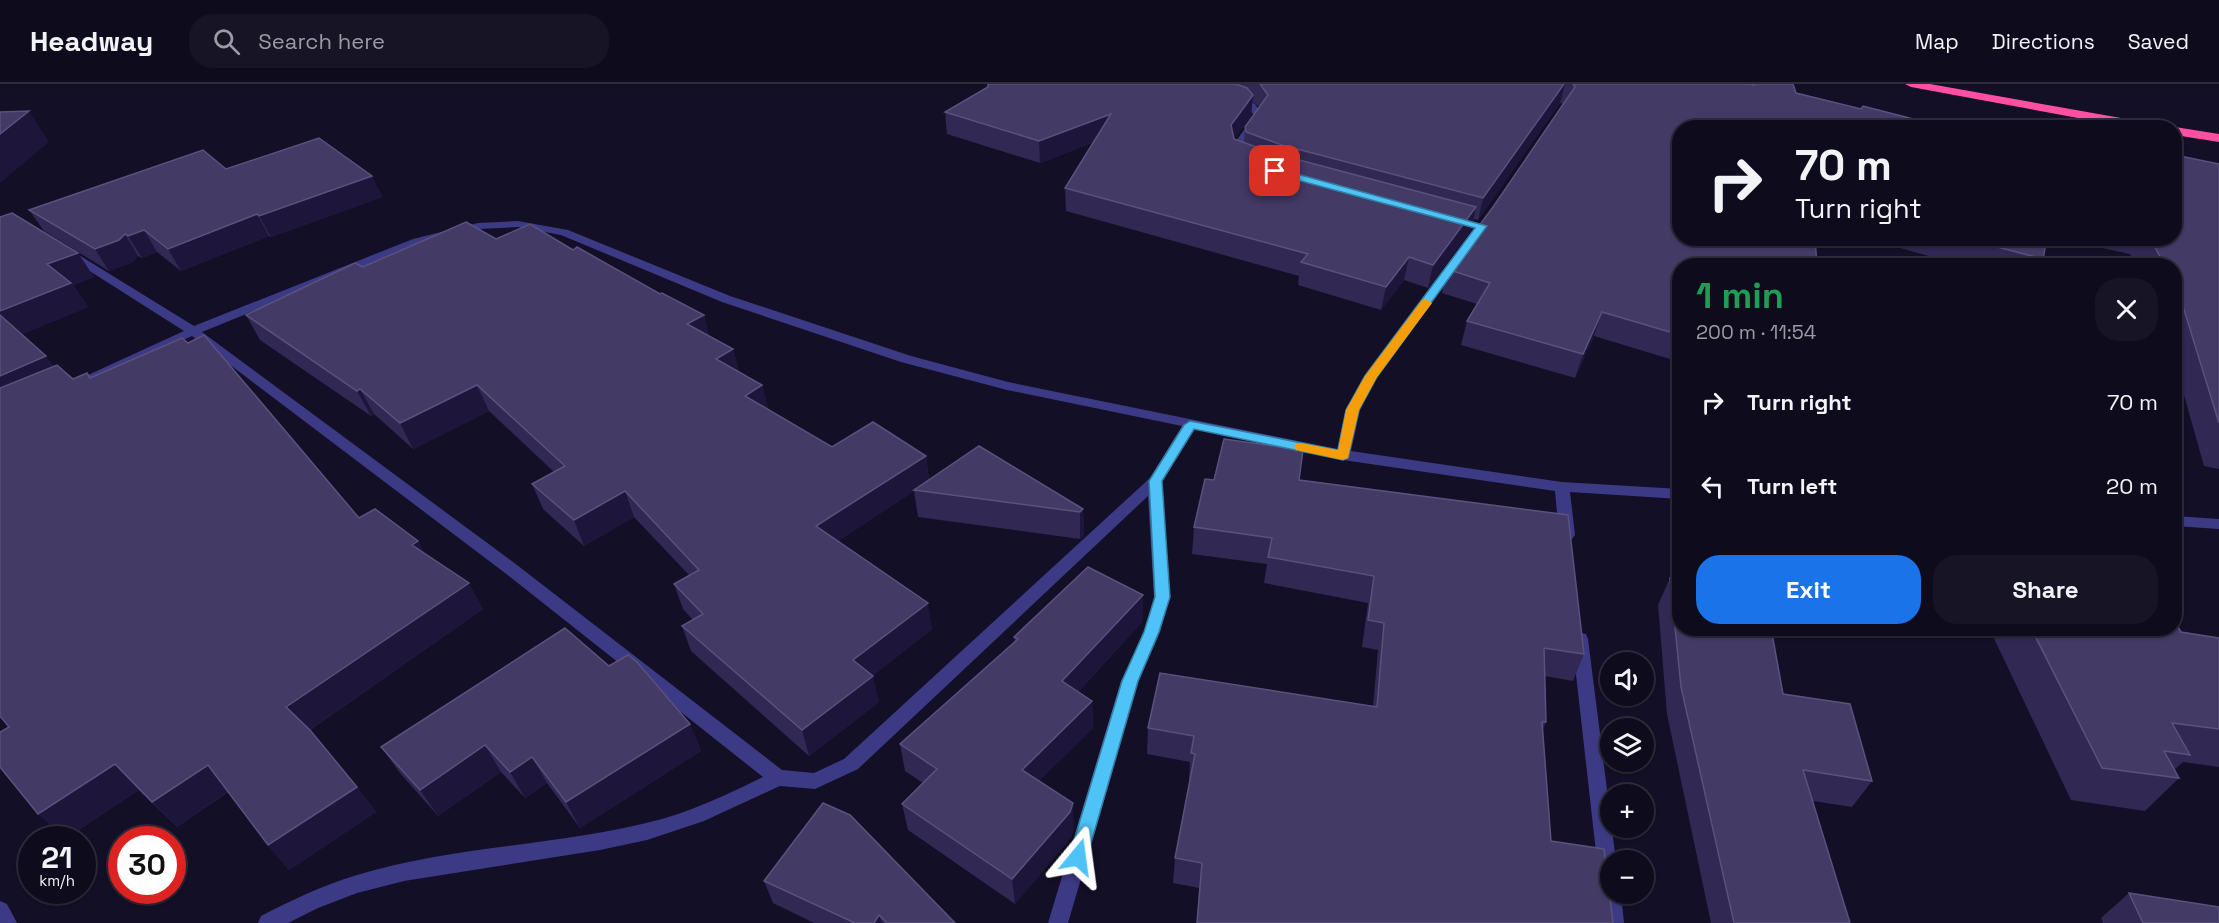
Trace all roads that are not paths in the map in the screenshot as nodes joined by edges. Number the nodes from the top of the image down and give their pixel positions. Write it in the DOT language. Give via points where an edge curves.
graph roads {
  1 [pos="1911,84"];
  2 [pos="1226,97"];
  3 [pos="2111,120"];
  4 [pos="2182,132"];
  5 [pos="2219,138"];
  6 [pos="1247,161"];
  7 [pos="56,246"];
  8 [pos="1461,255"];
  9 [pos="193,331"];
  10 [pos="54,393"];
  11 [pos="1190,425"];
  12 [pos="1343,455"];
  13 [pos="1155,481"];
  14 [pos="1562,487"];
  15 [pos="1672,494"];
  16 [pos="2182,521"];
  17 [pos="2219,524"];
  18 [pos="1570,558"];
  19 [pos="1577,617"];
  20 [pos="778,778"];
  21 [pos="0,911"];
  22 [pos="7,923"];
  23 [pos="268,923"];
  24 [pos="1058,923"];
  25 [pos="1614,923"];
  1 -- 3 [label="highway"];
  2 -- 6 [label="street" via="1238,99 1259,116 1236,148 1237,157"];
  4 -- 5 [label="highway"];
  7 -- 9 [label="street"];
  8 -- 12 [label="street" via="1371,376 1353,410"];
  9 -- 10 [label="street"];
  9 -- 11 [label="street" via="417,241 478,226 518,224 564,232 726,299 906,359 1007,386"];
  9 -- 20 [label="street" via="511,569"];
  11 -- 12 [label="street"];
  11 -- 13 [label="street"];
  12 -- 14 [label="street"];
  13 -- 20 [label="street" via="851,764 815,782"];
  13 -- 24 [label="street" via="1162,597 1152,632 1130,681"];
  14 -- 15 [label="street"];
  14 -- 18 [label="street"];
  16 -- 17 [label="street"];
  19 -- 25 [label="street"];
  20 -- 23 [label="street" via="709,811 647,831 376,878"];
  21 -- 22 [label="street"];
}
